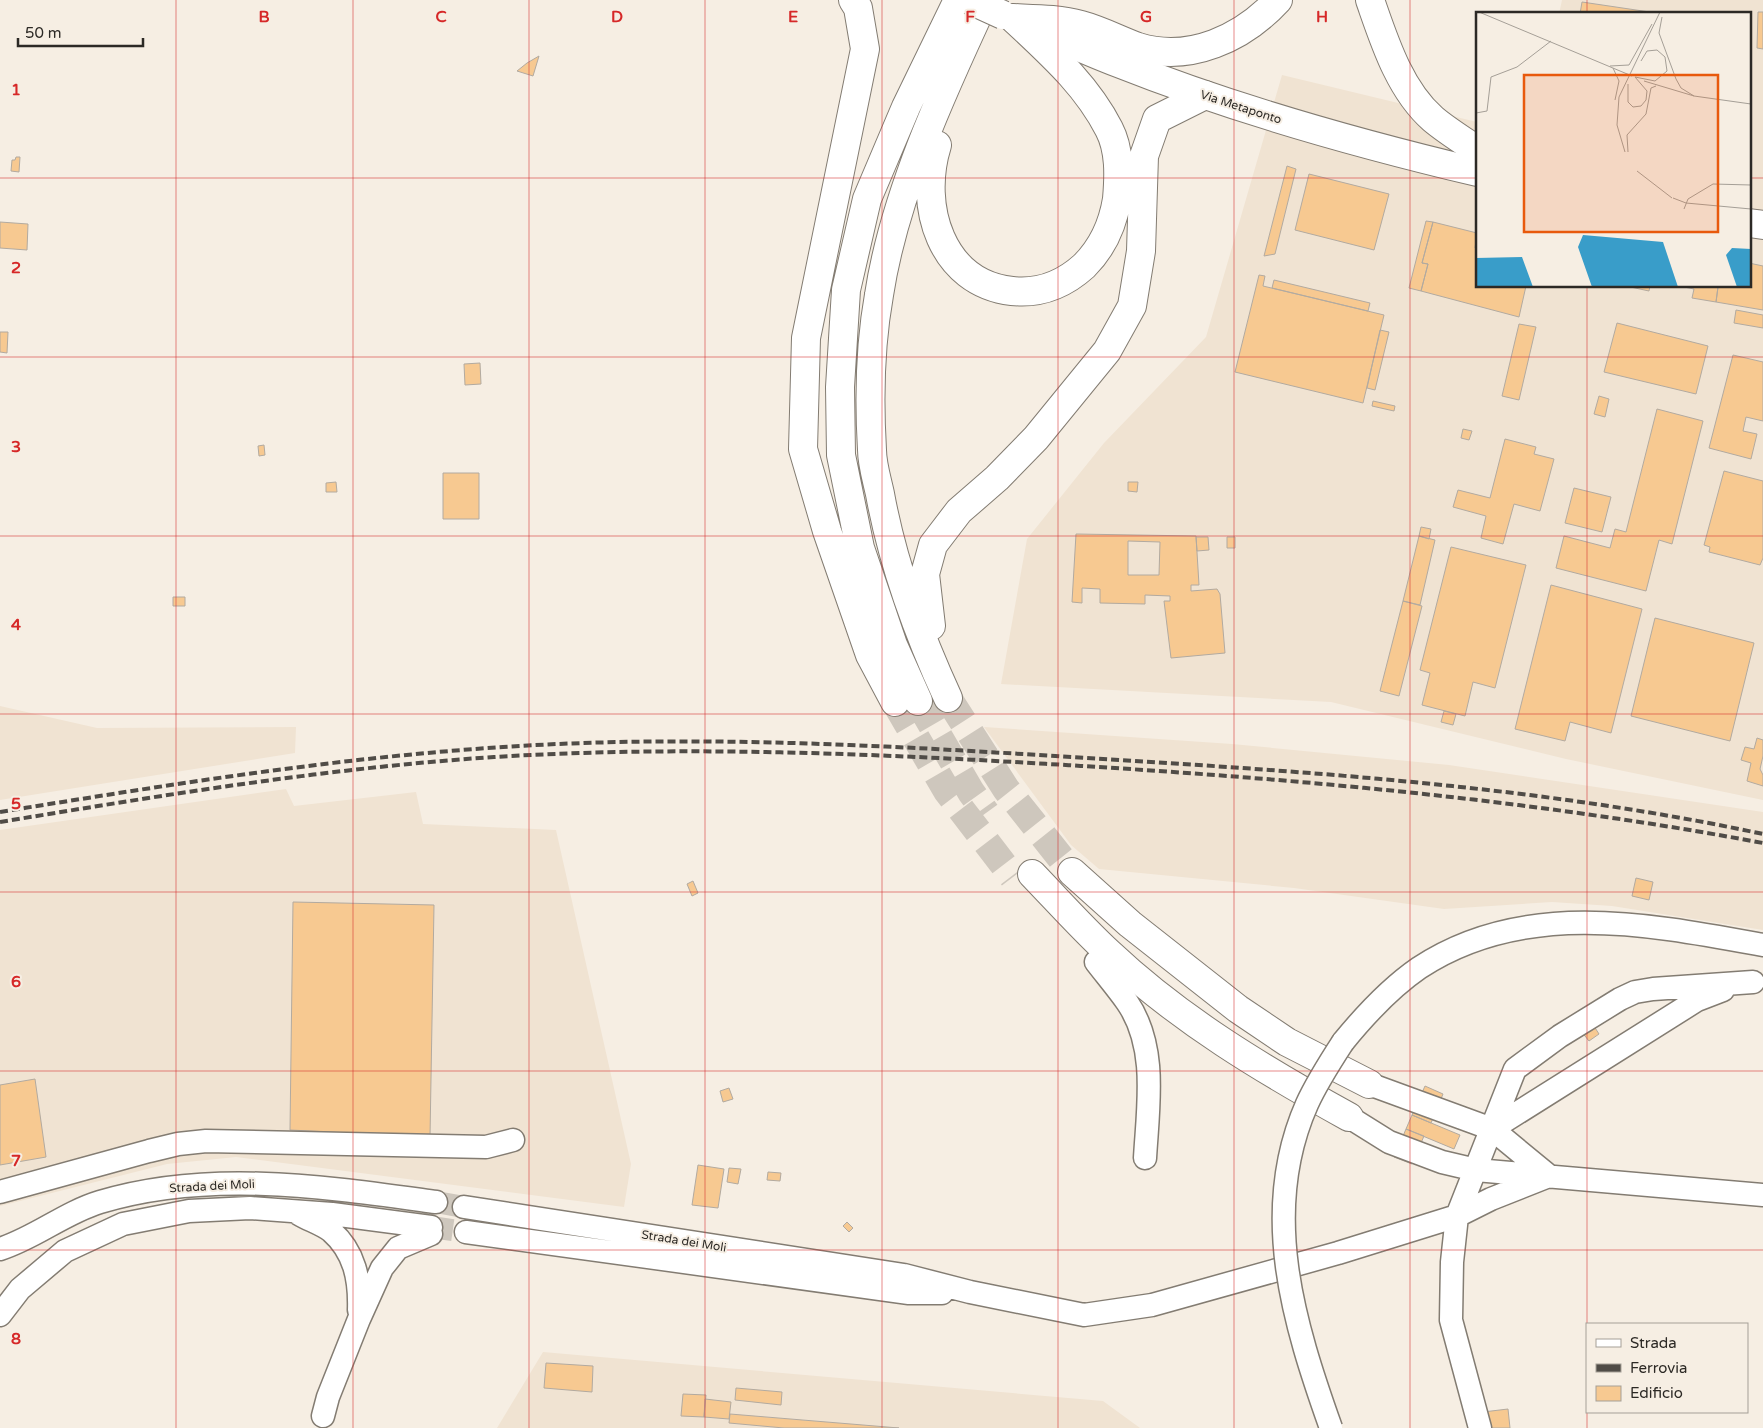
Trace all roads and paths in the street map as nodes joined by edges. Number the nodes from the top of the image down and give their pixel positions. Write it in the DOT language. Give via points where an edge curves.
graph roads {
  1 [pos="853,0"];
  2 [pos="958,0"];
  3 [pos="970,0"];
  4 [pos="1278,0"];
  5 [pos="1370,0"];
  6 [pos="1000,11"];
  7 [pos="946,82"];
  8 [pos="1205,95"];
  9 [pos="1476,149"];
  10 [pos="1476,172"];
  11 [pos="1750,223"];
  12 [pos="1763,225"];
  13 [pos="1072,872"];
  14 [pos="1763,945"];
  15 [pos="1096,962"];
  16 [pos="1758,982"];
  17 [pos="1192,1021"];
  18 [pos="1369,1084"];
  19 [pos="1348,1117"];
  20 [pos="1492,1128"];
  21 [pos="513,1140"];
  22 [pos="1145,1158"];
  23 [pos="1476,1170"];
  24 [pos="1549,1176"];
  25 [pos="0,1192"];
  26 [pos="1763,1194"];
  27 [pos="436,1202"];
  28 [pos="464,1207"];
  29 [pos="294,1211"];
  30 [pos="1458,1216"];
  31 [pos="466,1232"];
  32 [pos="0,1249"];
  33 [pos="970,1292"];
  34 [pos="0,1315"];
  35 [pos="359,1318"];
  36 [pos="324,1416"];
  37 [pos="1331,1428"];
  38 [pos="1480,1428"];
  1 -- 2 [label="main road" via="858,8 865,49 806,338 803,449 827,531 870,655 906,702 893,644 860,548 841,455 840,387 846,290 867,199 906,107"];
  3 -- 6 [label="main road, Via Metaponto, bridge"];
  4 -- 6 [label="main road" via="1234,36 1176,51 1139,47 1066,21"];
  5 -- 9 [label="main road" via="1395,65 1418,102 1432,118"];
  6 -- 7 [label="main road"];
  6 -- 7 [label="main road" via="1068,70 1102,116 1115,145 1118,189 1111,224 1091,259 1062,283 1045,290 1022,292 988,286 970,277 944,248 931,208 930,185 932,162 943,122"];
  6 -- 8 [label="main road, Via Metaponto" via="1118,63"];
  7 -- 8 [label="main road" via="897,217 878,294 872,365 872,451 888,538 927,653 948,698 928,616 925,574 933,544 959,511 1036,438 1107,351 1132,306 1141,251 1144,156 1157,119"];
  8 -- 10 [label="main road, Via Metaponto" via="1373,147"];
  11 -- 12 [label="main road"];
  13 -- 18 [label="main road" via="1130,924 1238,1009 1287,1042"];
  14 -- 37 [label="street, bridge" via="1662,927 1605,922 1528,928 1489,936 1420,968 1377,1004 1343,1042 1316,1085 1298,1126 1288,1168 1282,1219 1285,1261 1296,1320"];
  15 -- 17 [label="main road"];
  15 -- 17 [label="main road" via="1022,876 1109,954"];
  15 -- 22 [label="street" via="1128,1003 1146,1045 1149,1091"];
  16 -- 20 [label="street" via="1697,1000"];
  16 -- 20 [label="street" via="1635,992 1598,1012 1515,1070"];
  17 -- 19 [label="main road" via="1270,1074"];
  18 -- 20 [label="street"];
  19 -- 23 [label="street" via="1388,1142 1442,1162"];
  20 -- 23 [label="street"];
  20 -- 24 [label="street"];
  21 -- 25 [label="street" via="486,1148 241,1140 178,1144"];
  23 -- 24 [label="street"];
  23 -- 30 [label="street"];
  24 -- 26 [label="street"];
  24 -- 30 [label="street"];
  27 -- 32 [label="street, Strada dei Moli" via="330,1188 240,1182 160,1189 99,1202"];
  28 -- 33 [label="street, Strada dei Moli" via="904,1275"];
  29 -- 34 [label="street" via="250,1208 189,1211 123,1224 65,1251 20,1289"];
  29 -- 35 [label="street" via="330,1231 350,1255 360,1283"];
  29 -- 35 [label="street" via="431,1230 398,1248 382,1268"];
  30 -- 33 [label="street" via="1152,1305 1084,1315"];
  30 -- 38 [label="street" via="1452,1262 1452,1320"];
  31 -- 33 [label="street" via="908,1294"];
  35 -- 36 [label="street" via="328,1396"];
}
